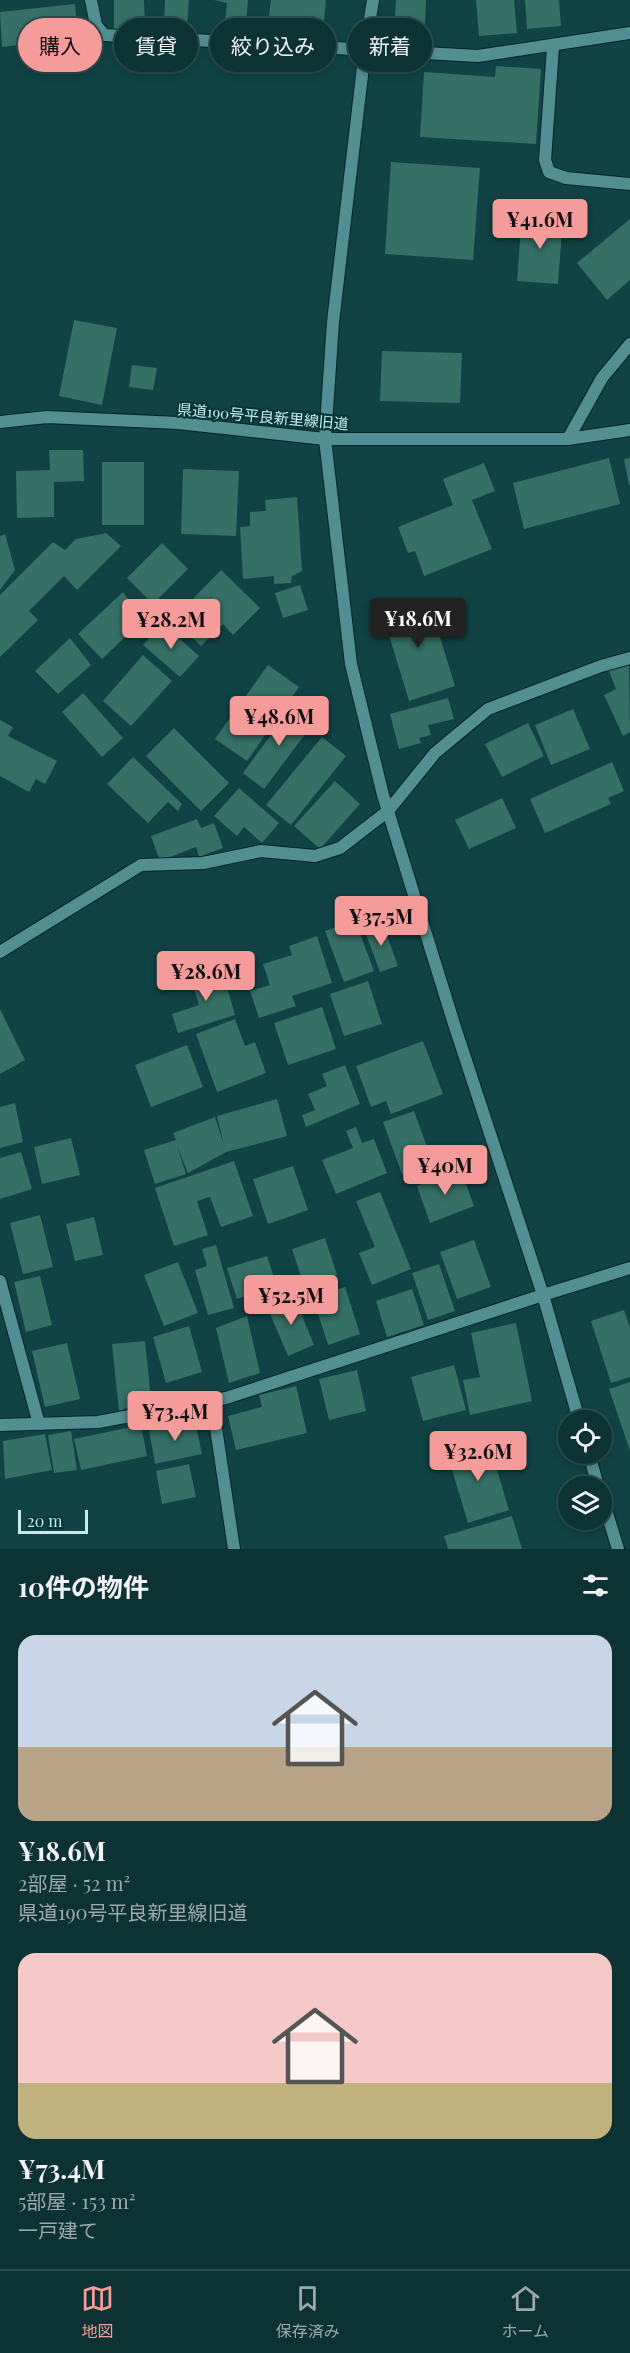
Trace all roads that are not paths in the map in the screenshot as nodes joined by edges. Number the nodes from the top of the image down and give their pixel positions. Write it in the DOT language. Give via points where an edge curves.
graph roads {
  1 [pos="92,0"];
  2 [pos="373,0"];
  3 [pos="370,18"];
  4 [pos="630,33"];
  5 [pos="553,46"];
  6 [pos="348,49"];
  7 [pos="432,54"];
  8 [pos="362,72"];
  9 [pos="630,184"];
  10 [pos="630,344"];
  11 [pos="0,422"];
  12 [pos="630,430"];
  13 [pos="568,439"];
  14 [pos="326,440"];
  15 [pos="630,658"];
  16 [pos="387,811"];
  17 [pos="0,952"];
  18 [pos="630,1268"];
  19 [pos="0,1281"];
  20 [pos="543,1294"];
  21 [pos="212,1401"];
  22 [pos="576,1410"];
  23 [pos="39,1424"];
  24 [pos="0,1425"];
  25 [pos="612,1530"];
  26 [pos="234,1549"];
  27 [pos="618,1549"];
  1 -- 6 [label="street" via="96,25 104,35"];
  2 -- 3 [label="street"];
  4 -- 5 [label="street"];
  5 -- 7 [label="street" via="478,57"];
  5 -- 9 [label="street" via="545,160 549,172 566,178"];
  8 -- 14 [label="street" via="333,322"];
  10 -- 13 [label="street" via="602,378"];
  11 -- 14 [label="street, 県道190号平良新里線旧道" via="47,417 178,423"];
  12 -- 13 [label="street, 県道190号平良新里線旧道"];
  13 -- 14 [label="street, 県道190号平良新里線旧道"];
  14 -- 16 [label="street" via="351,664"];
  15 -- 16 [label="street" via="488,709 435,753"];
  16 -- 17 [label="street" via="340,848 315,856 261,851 203,863 141,865"];
  16 -- 20 [label="street"];
  18 -- 20 [label="street"];
  19 -- 23 [label="street"];
  20 -- 21 [label="street"];
  20 -- 22 [label="street"];
  21 -- 23 [label="street" via="98,1422"];
  21 -- 26 [label="street"];
  23 -- 24 [label="street"];
  25 -- 27 [label="street"];
}
